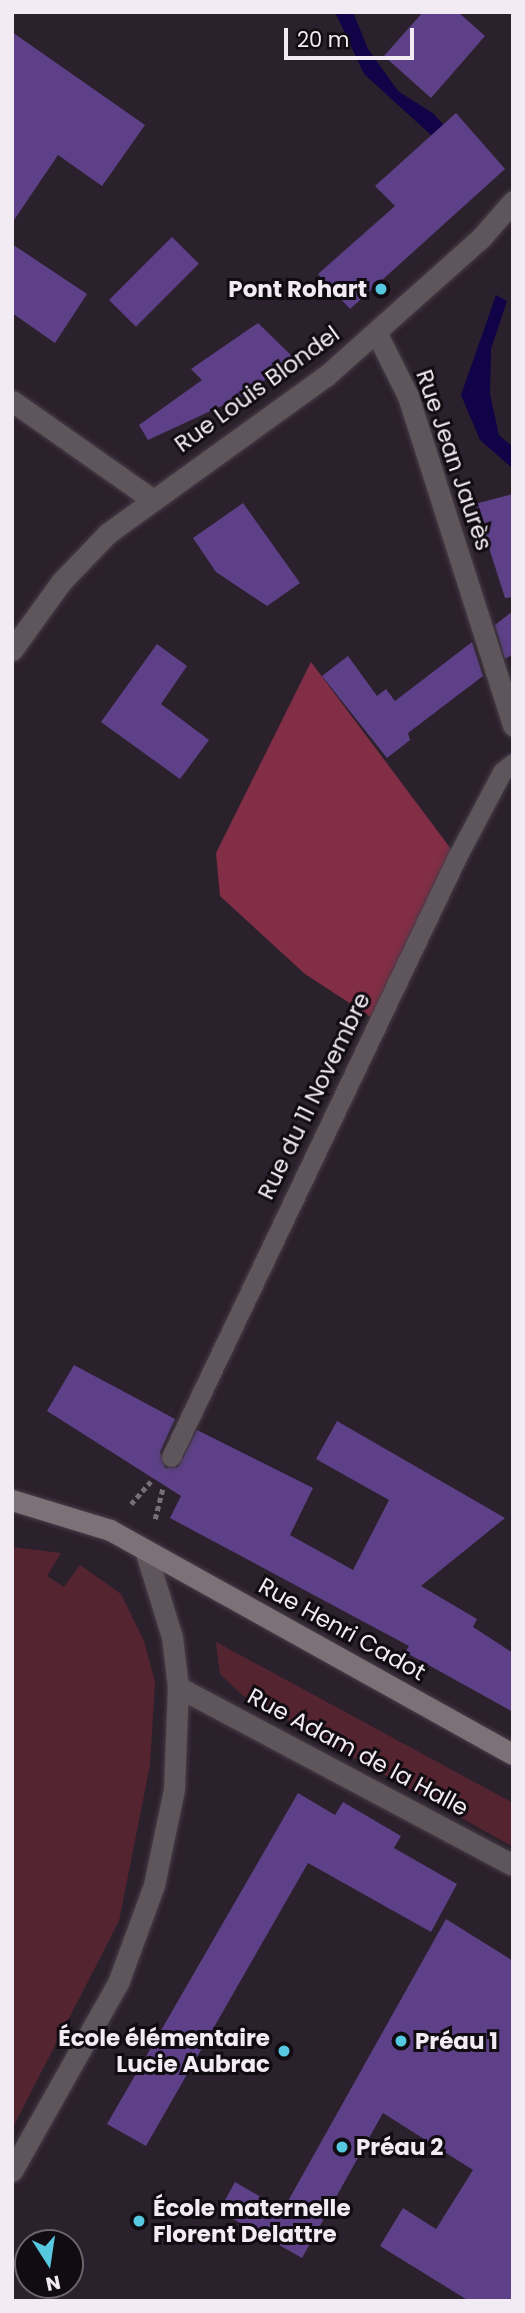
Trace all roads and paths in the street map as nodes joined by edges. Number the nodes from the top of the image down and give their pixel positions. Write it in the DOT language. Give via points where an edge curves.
graph roads {
  1 [pos="513,201"];
  2 [pos="377,334"];
  3 [pos="12,401"];
  4 [pos="150,498"];
  5 [pos="12,650"];
  6 [pos="513,726"];
  7 [pos="513,763"];
  8 [pos="171,1457"];
  9 [pos="12,1500"];
  10 [pos="110,1530"];
  11 [pos="145,1550"];
  12 [pos="178,1687"];
  13 [pos="513,1754"];
  14 [pos="513,1864"];
  15 [pos="12,2171"];
  1 -- 2 [label="street, Rue Louis Blondel"];
  2 -- 4 [label="street, Rue Louis Blondel"];
  2 -- 6 [label="street, Rue Jean Jaurès" via="417,422"];
  3 -- 4 [label="street"];
  4 -- 5 [label="street, Rue Louis Blondel" via="61,582"];
  7 -- 8 [label="lane, Rue du 11 Novembre" via="502,772 457,857"];
  8 -- 10 [label="path"];
  8 -- 11 [label="path"];
  9 -- 10 [label="main road, Rue Henri Cadot"];
  10 -- 11 [label="main road, Rue Henri Cadot"];
  11 -- 12 [label="street" via="172,1637"];
  11 -- 13 [label="main road, Rue Henri Cadot"];
  12 -- 14 [label="street, Rue Adam de la Halle"];
  12 -- 15 [label="street" via="174,1789 154,1885 118,1983"];
}
